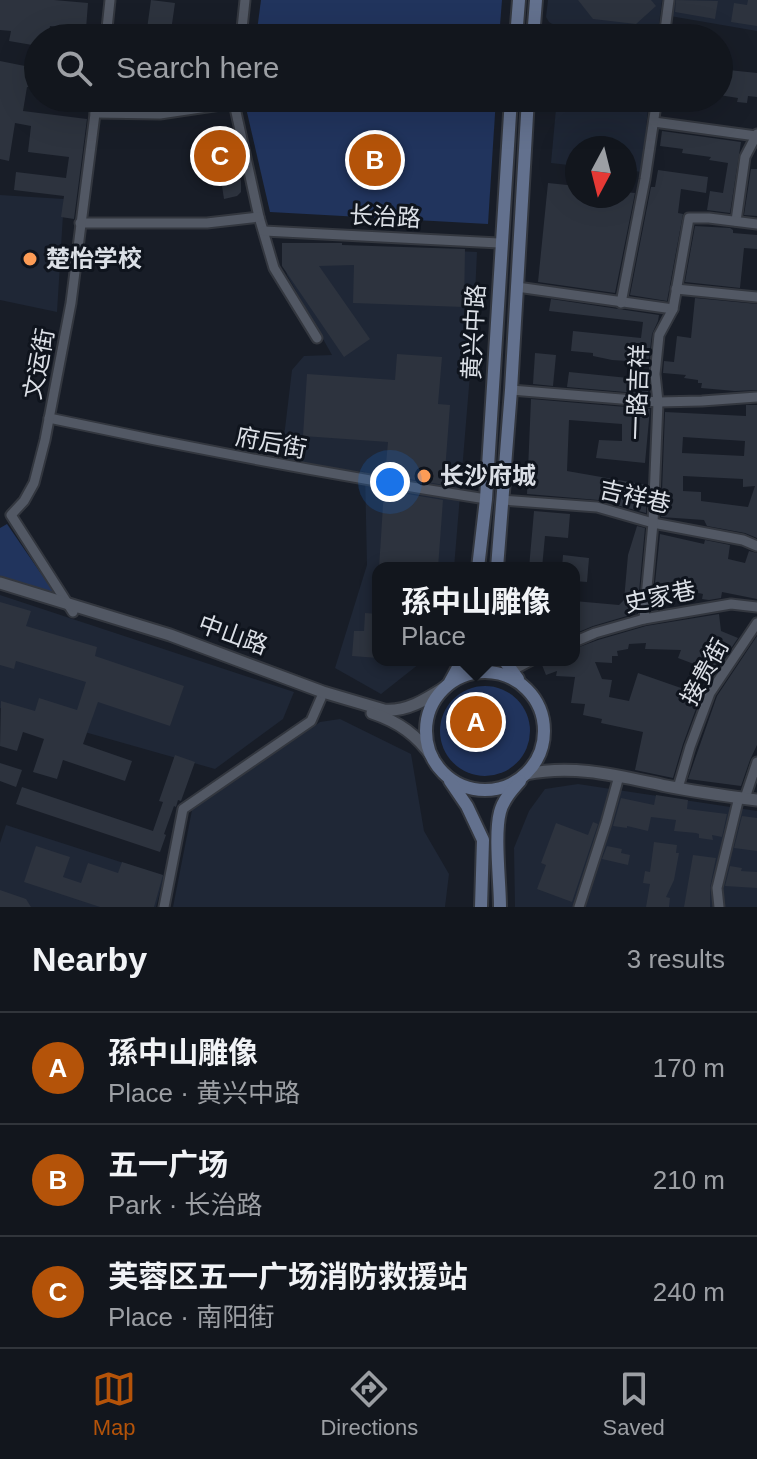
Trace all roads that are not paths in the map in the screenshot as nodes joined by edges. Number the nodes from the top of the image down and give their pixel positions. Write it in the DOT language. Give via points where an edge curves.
graph roads {
  1 [pos="110,0"];
  2 [pos="245,0"];
  3 [pos="519,0"];
  4 [pos="536,0"];
  5 [pos="669,0"];
  6 [pos="107,24"];
  7 [pos="242,24"];
  8 [pos="517,24"];
  9 [pos="534,24"];
  10 [pos="666,24"];
  11 [pos="172,112"];
  12 [pos="237,112"];
  13 [pos="510,112"];
  14 [pos="527,112"];
  15 [pos="655,112"];
  16 [pos="95,113"];
  17 [pos="654,122"];
  18 [pos="756,135"];
  19 [pos="745,157"];
  20 [pos="757,158"];
  21 [pos="259,217"];
  22 [pos="736,221"];
  23 [pos="80,223"];
  24 [pos="757,224"];
  25 [pos="264,231"];
  26 [pos="502,240"];
  27 [pos="517,287"];
  28 [pos="676,289"];
  29 [pos="757,297"];
  30 [pos="621,303"];
  31 [pos="673,309"];
  32 [pos="317,338"];
  33 [pos="511,390"];
  34 [pos="757,397"];
  35 [pos="658,402"];
  36 [pos="49,418"];
  37 [pos="486,499"];
  38 [pos="502,500"];
  39 [pos="11,515"];
  40 [pos="0,519"];
  41 [pos="653,523"];
  42 [pos="757,546"];
  43 [pos="479,562"];
  44 [pos="497,562"];
  45 [pos="0,583"];
  46 [pos="0,590"];
  47 [pos="757,607"];
  48 [pos="70,608"];
  49 [pos="644,619"];
  50 [pos="757,623"];
  51 [pos="580,639"];
  52 [pos="459,666"];
  53 [pos="508,666"];
  54 [pos="447,686"];
  55 [pos="526,688"];
  56 [pos="321,698"];
  57 [pos="433,758"];
  58 [pos="757,762"];
  59 [pos="526,774"];
  60 [pos="446,775"];
  61 [pos="619,776"];
  62 [pos="678,788"];
  63 [pos="747,798"];
  64 [pos="164,907"];
  65 [pos="481,907"];
  66 [pos="500,907"];
  67 [pos="579,907"];
  68 [pos="719,907"];
  1 -- 6 [label="street"];
  2 -- 7 [label="street"];
  3 -- 8 [label="main road"];
  4 -- 9 [label="main road"];
  5 -- 10 [label="street"];
  11 -- 16 [label="street"];
  12 -- 21 [label="street"];
  13 -- 26 [label="main road, 黄兴中路"];
  14 -- 27 [label="main road, 黄兴中路"];
  15 -- 17 [label="street"];
  16 -- 23 [label="street, 文运街"];
  17 -- 18 [label="street"];
  17 -- 30 [label="street"];
  18 -- 19 [label="street"];
  19 -- 20 [label="street"];
  19 -- 22 [label="street"];
  21 -- 23 [label="street" via="207,223"];
  21 -- 25 [label="street"];
  22 -- 24 [label="street"];
  22 -- 28 [label="street, 一路吉祥" via="689,218"];
  23 -- 36 [label="street, 文运街"];
  25 -- 26 [label="street, 长治路"];
  25 -- 32 [label="street" via="274,268"];
  26 -- 37 [label="main road, 黄兴中路"];
  27 -- 30 [label="street"];
  27 -- 33 [label="main road, 黄兴中路"];
  28 -- 29 [label="street"];
  28 -- 31 [label="street, 一路吉祥"];
  30 -- 31 [label="street"];
  31 -- 35 [label="street, 一路吉祥" via="659,335"];
  33 -- 35 [label="street"];
  33 -- 38 [label="main road, 黄兴中路"];
  34 -- 35 [label="street"];
  35 -- 41 [label="street, 一路吉祥"];
  36 -- 37 [label="street, 府后街" via="321,473"];
  36 -- 39 [label="street, 文运街" via="34,483"];
  37 -- 43 [label="main road, 黄兴中路"];
  38 -- 41 [label="street, 吉祥巷" via="597,507"];
  38 -- 44 [label="main road, 黄兴中路"];
  39 -- 40 [label="street"];
  39 -- 48 [label="street"];
  41 -- 42 [label="street, 吉祥巷"];
  41 -- 49 [label="street, 一路吉祥"];
  45 -- 48 [label="street, 中山路"];
  46 -- 48 [label="street, 中山路"];
  47 -- 49 [label="street, 史家巷" via="731,604"];
  48 -- 54 [label="street, 中山路" via="170,635 384,710 408,707"];
  48 -- 56 [label="street, 中山路"];
  49 -- 51 [label="street, 史家巷"];
  50 -- 62 [label="street, 接贵街" via="710,693"];
  52 -- 54 [label="main road"];
  53 -- 55 [label="main road"];
  54 -- 55 [label="main road" via="483,672 503,675"];
  54 -- 57 [label="main road" via="429,714 426,736"];
  55 -- 59 [label="main road" via="544,727 540,752"];
  56 -- 57 [label="street, 中山路" via="392,721 412,733"];
  56 -- 64 [label="street" via="311,721 183,809"];
  57 -- 60 [label="main road"];
  58 -- 63 [label="street"];
  59 -- 60 [label="main road" via="482,790"];
  59 -- 61 [label="street" via="566,769"];
  59 -- 66 [label="main road" via="499,813"];
  60 -- 65 [label="main road" via="483,840"];
  61 -- 62 [label="street"];
  61 -- 67 [label="street"];
  62 -- 63 [label="street"];
  63 -- 68 [label="street" via="717,888"];
}
